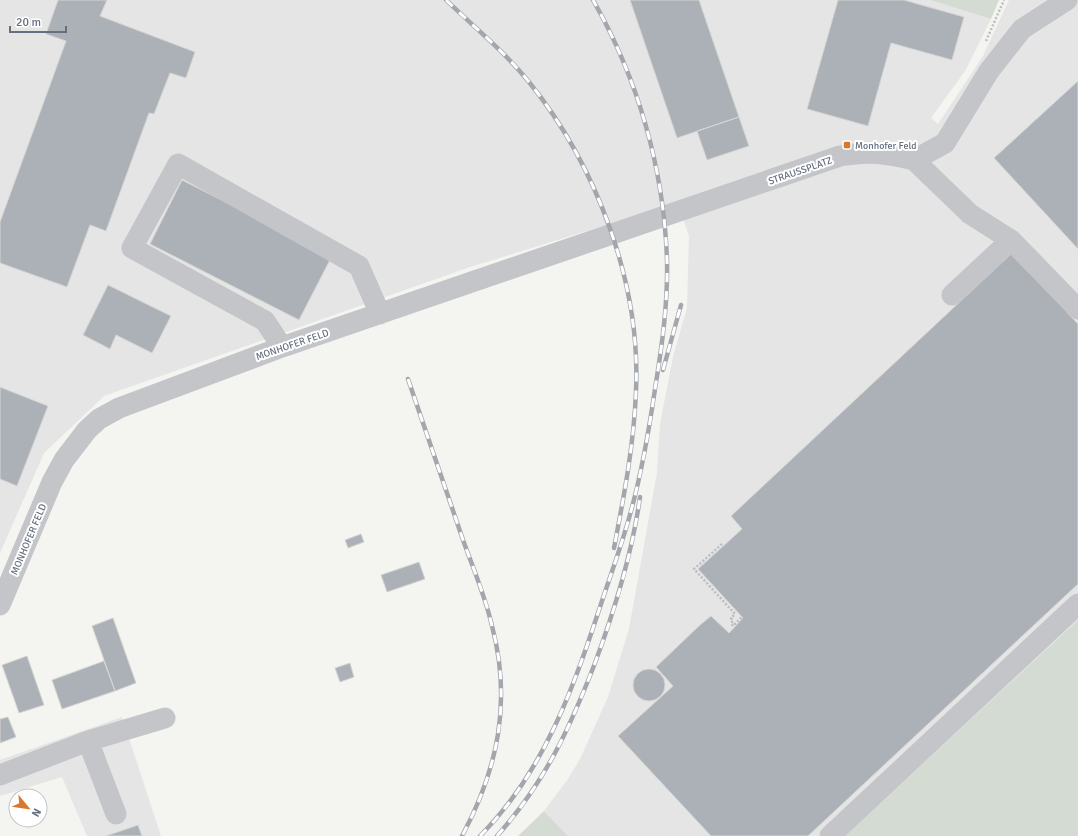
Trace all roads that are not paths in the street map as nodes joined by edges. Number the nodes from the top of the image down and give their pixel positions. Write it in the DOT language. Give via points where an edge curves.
graph roads {
  1 [pos="1067,0"];
  2 [pos="914,160"];
  3 [pos="688,208"];
  4 [pos="1011,240"];
  5 [pos="952,295"];
  6 [pos="1078,309"];
  7 [pos="380,314"];
  8 [pos="282,347"];
  9 [pos="1078,604"];
  10 [pos="0,605"];
  11 [pos="165,718"];
  12 [pos="88,741"];
  13 [pos="0,775"];
  14 [pos="116,814"];
  15 [pos="830,836"];
  1 -- 2 [label="street" via="1022,29 990,70 945,143"];
  2 -- 3 [label="street, STRAUSSPLATZ" via="881,152 840,156"];
  2 -- 4 [label="street" via="970,214"];
  3 -- 7 [label="street, MONHOFER FELD"];
  4 -- 5 [label="street"];
  4 -- 6 [label="street"];
  7 -- 8 [label="street, MONHOFER FELD"];
  7 -- 8 [label="street" via="360,266 178,164 132,248 265,321"];
  8 -- 10 [label="street, MONHOFER FELD" via="137,400 99,419 73,447 58,471"];
  9 -- 15 [label="street"];
  11 -- 12 [label="street"];
  12 -- 13 [label="street"];
  12 -- 14 [label="street"];
}
